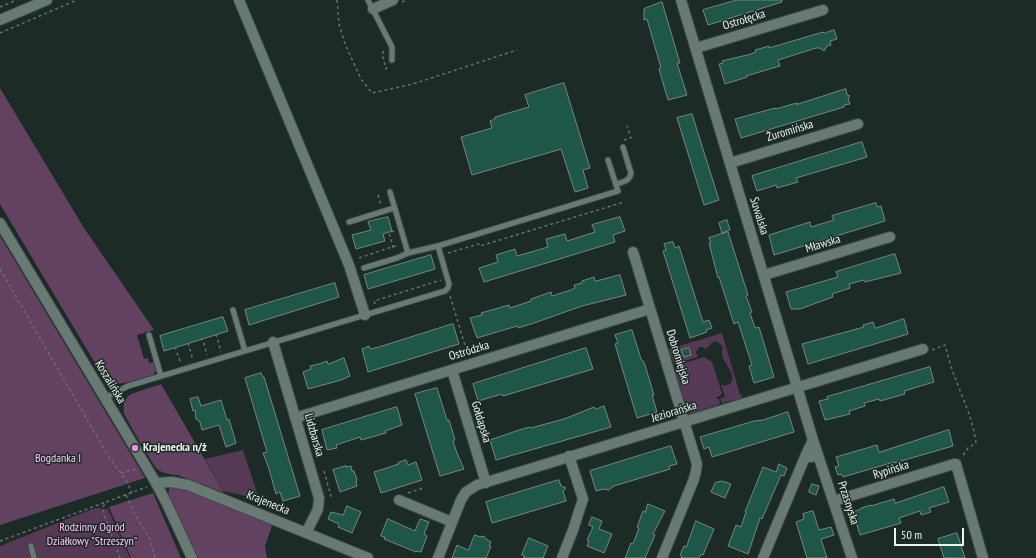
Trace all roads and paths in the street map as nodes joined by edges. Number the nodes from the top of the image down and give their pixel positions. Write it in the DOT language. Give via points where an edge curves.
graph roads {
  1 [pos="17,0"];
  2 [pos="47,0"];
  3 [pos="77,0"];
  4 [pos="239,0"];
  5 [pos="337,0"];
  6 [pos="368,0"];
  7 [pos="393,0"];
  8 [pos="681,0"];
  9 [pos="0,7"];
  10 [pos="373,9"];
  11 [pos="823,10"];
  12 [pos="0,20"];
  13 [pos="0,33"];
  14 [pos="696,48"];
  15 [pos="517,50"];
  16 [pos="392,60"];
  17 [pos="858,124"];
  18 [pos="623,147"];
  19 [pos="608,160"];
  20 [pos="730,163"];
  21 [pos="616,184"];
  22 [pos="390,192"];
  23 [pos="378,195"];
  24 [pos="624,202"];
  25 [pos="394,208"];
  26 [pos="383,211"];
  27 [pos="349,222"];
  28 [pos="0,223"];
  29 [pos="401,229"];
  30 [pos="890,237"];
  31 [pos="398,245"];
  32 [pos="438,246"];
  33 [pos="393,247"];
  34 [pos="633,252"];
  35 [pos="408,253"];
  36 [pos="441,255"];
  37 [pos="359,258"];
  38 [pos="397,258"];
  39 [pos="364,268"];
  40 [pos="0,269"];
  41 [pos="764,275"];
  42 [pos="442,277"];
  43 [pos="448,288"];
  44 [pos="650,309"];
  45 [pos="233,310"];
  46 [pos="365,313"];
  47 [pos="216,334"];
  48 [pos="149,335"];
  49 [pos="202,339"];
  50 [pos="273,342"];
  51 [pos="188,343"];
  52 [pos="175,347"];
  53 [pos="923,349"];
  54 [pos="245,351"];
  55 [pos="221,352"];
  56 [pos="207,356"];
  57 [pos="193,360"];
  58 [pos="181,364"];
  59 [pos="471,364"];
  60 [pos="452,370"];
  61 [pos="161,376"];
  62 [pos="797,388"];
  63 [pos="105,398"];
  64 [pos="295,418"];
  65 [pos="684,423"];
  66 [pos="813,440"];
  67 [pos="569,456"];
  68 [pos="805,457"];
  69 [pos="818,457"];
  70 [pos="956,464"];
  71 [pos="140,468"];
  72 [pos="121,473"];
  73 [pos="156,483"];
  74 [pos="486,483"];
  75 [pos="132,493"];
  76 [pos="126,495"];
  77 [pos="399,500"];
  78 [pos="834,501"];
  79 [pos="106,502"];
  80 [pos="452,522"];
  81 [pos="306,533"];
  82 [pos="0,542"];
  83 [pos="31,546"];
  84 [pos="34,558"];
  85 [pos="120,558"];
  86 [pos="156,558"];
  87 [pos="192,558"];
  88 [pos="368,558"];
  89 [pos="438,558"];
  90 [pos="562,558"];
  91 [pos="662,558"];
  92 [pos="763,558"];
  93 [pos="852,558"];
  94 [pos="983,558"];
  1 -- 9 [label="path"];
  2 -- 12 [label="street"];
  3 -- 13 [label="path"];
  4 -- 46 [label="street" via="349,265"];
  5 -- 15 [label="path" via="339,24 345,44 361,79 372,93 413,84"];
  6 -- 10 [label="lane"];
  7 -- 10 [label="street"];
  8 -- 14 [label="street, Suwalska"];
  10 -- 16 [label="lane" via="392,46"];
  11 -- 14 [label="street, Ostrołęcka"];
  14 -- 20 [label="street, Suwalska"];
  17 -- 20 [label="street, Żuromińska"];
  18 -- 21 [label="lane" via="631,176 628,180"];
  19 -- 21 [label="lane"];
  20 -- 41 [label="street, Suwalska"];
  21 -- 32 [label="lane" via="618,191"];
  22 -- 25 [label="lane"];
  23 -- 26 [label="path"];
  24 -- 36 [label="path" via="480,246 479,244"];
  25 -- 26 [label="lane"];
  25 -- 29 [label="lane"];
  26 -- 27 [label="lane"];
  28 -- 63 [label="street, Koszalińska"];
  29 -- 33 [label="path" via="389,233"];
  29 -- 35 [label="lane"];
  30 -- 41 [label="street, Mławska"];
  31 -- 33 [label="path"];
  32 -- 35 [label="lane"];
  32 -- 36 [label="lane"];
  33 -- 37 [label="path"];
  33 -- 38 [label="path"];
  34 -- 44 [label="street, Dobromiejska"];
  35 -- 38 [label="lane"];
  36 -- 43 [label="lane"];
  38 -- 39 [label="lane"];
  40 -- 72 [label="path"];
  41 -- 62 [label="street, Suwalska"];
  42 -- 46 [label="path" via="442,280 374,301 376,307"];
  43 -- 46 [label="lane" via="438,294"];
  43 -- 59 [label="path"];
  44 -- 59 [label="street, Ostródzka"];
  44 -- 65 [label="street, Dobromiejska"];
  45 -- 54 [label="lane"];
  46 -- 50 [label="lane"];
  47 -- 55 [label="path"];
  48 -- 61 [label="lane"];
  49 -- 56 [label="path"];
  50 -- 54 [label="lane"];
  50 -- 64 [label="street, Lidzbarska"];
  51 -- 57 [label="path"];
  52 -- 58 [label="path"];
  53 -- 62 [label="street, Jeziorańska"];
  53 -- 70 [label="path" via="933,350 945,345 975,434 976,443 968,448"];
  54 -- 61 [label="lane"];
  59 -- 60 [label="street, Ostródzka"];
  60 -- 64 [label="street, Ostródzka"];
  60 -- 74 [label="street, Gołdapska"];
  61 -- 63 [label="lane" via="128,386"];
  62 -- 65 [label="street, Jeziorańska"];
  62 -- 66 [label="street, Suwalska"];
  63 -- 73 [label="street, Koszalińska"];
  64 -- 81 [label="street, Lidzbarska" via="319,498 318,509"];
  65 -- 67 [label="street, Jeziorańska"];
  65 -- 91 [label="street, Dobromiejska" via="697,464 696,471"];
  66 -- 68 [label="street"];
  66 -- 69 [label="street, Suwalska"];
  67 -- 74 [label="street, Jeziorańska"];
  67 -- 90 [label="street" via="583,499"];
  68 -- 69 [label="street"];
  68 -- 92 [label="street"];
  69 -- 78 [label="street, Przasnyska"];
  70 -- 78 [label="street, Rypińska"];
  70 -- 94 [label="street"];
  71 -- 72 [label="path"];
  72 -- 75 [label="path"];
  73 -- 75 [label="path"];
  73 -- 81 [label="street, Krajenecka" via="183,483"];
  73 -- 87 [label="street, Koszalińska"];
  74 -- 80 [label="street, Jeziorańska" via="473,487 463,496"];
  75 -- 76 [label="path"];
  76 -- 79 [label="path"];
  76 -- 86 [label="path" via="149,537"];
  77 -- 80 [label="street"];
  78 -- 93 [label="street, Przasnyska"];
  79 -- 82 [label="path"];
  79 -- 85 [label="path" via="103,511"];
  80 -- 89 [label="street, Jeziorańska"];
  81 -- 88 [label="street, Krajenecka"];
  83 -- 84 [label="lane"];
}
